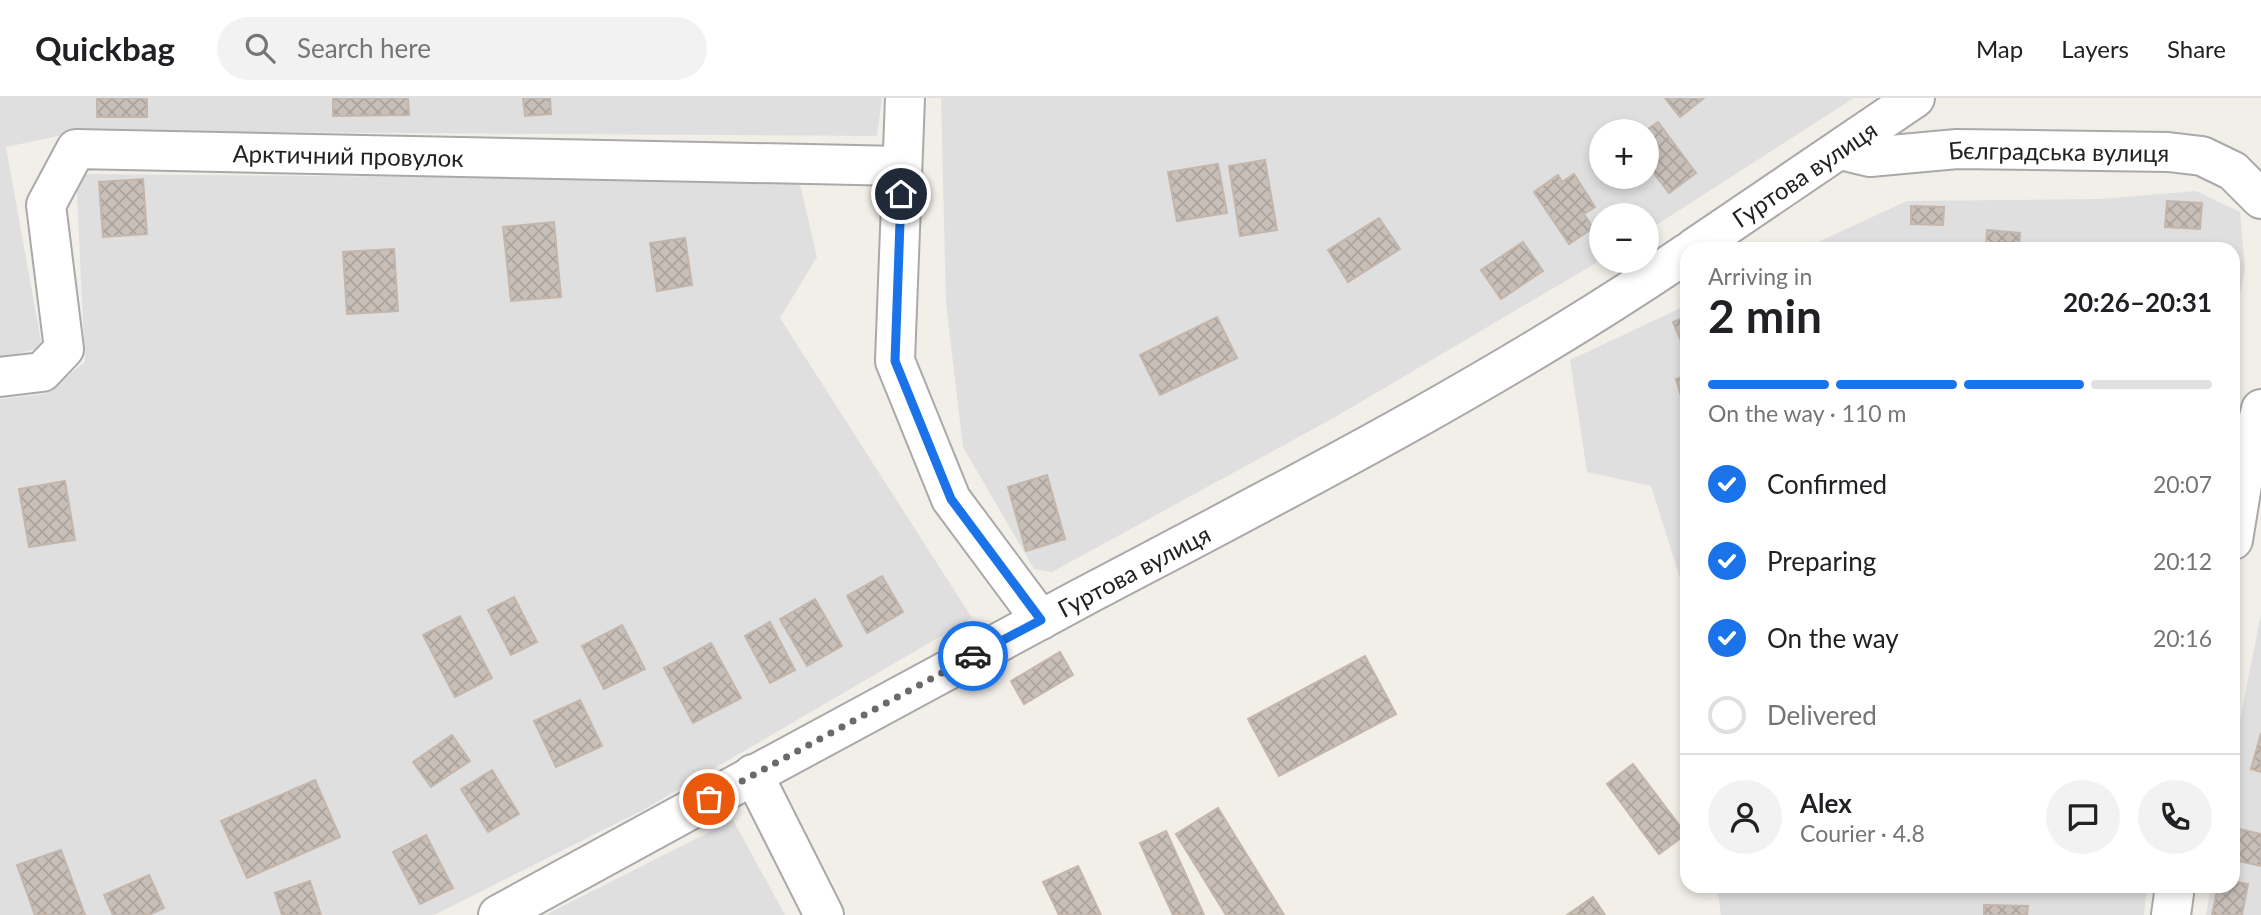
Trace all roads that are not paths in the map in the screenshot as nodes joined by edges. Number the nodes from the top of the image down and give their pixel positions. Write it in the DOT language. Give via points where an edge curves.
graph roads {
  1 [pos="905,98"];
  2 [pos="1915,98"];
  3 [pos="1841,150"];
  4 [pos="902,166"];
  5 [pos="2260,196"];
  6 [pos="1703,242"];
  7 [pos="1680,258"];
  8 [pos="0,377"];
  9 [pos="2261,409"];
  10 [pos="2252,488"];
  11 [pos="2240,521"];
  12 [pos="1041,620"];
  13 [pos="753,774"];
  14 [pos="2174,893"];
  15 [pos="498,915"];
  16 [pos="824,915"];
  17 [pos="2171,915"];
  1 -- 4 [label="street"];
  2 -- 3 [label="street, Гуртова вулиця"];
  3 -- 5 [label="street, Бєлградська вулиця" via="1870,157 1957,149 2168,152 2203,156 2233,171"];
  3 -- 6 [label="street, Гуртова вулиця"];
  4 -- 8 [label="street, Арктичний провулок" via="76,149 46,205 64,349 41,372"];
  4 -- 12 [label="street" via="895,361 951,499"];
  7 -- 12 [label="street, Гуртова вулиця" via="1381,439"];
  9 -- 10 [label="street"];
  10 -- 11 [label="street"];
  12 -- 13 [label="street, Гуртова вулиця"];
  13 -- 15 [label="street, Гуртова вулиця"];
  13 -- 16 [label="street"];
  14 -- 17 [label="street"];
}
